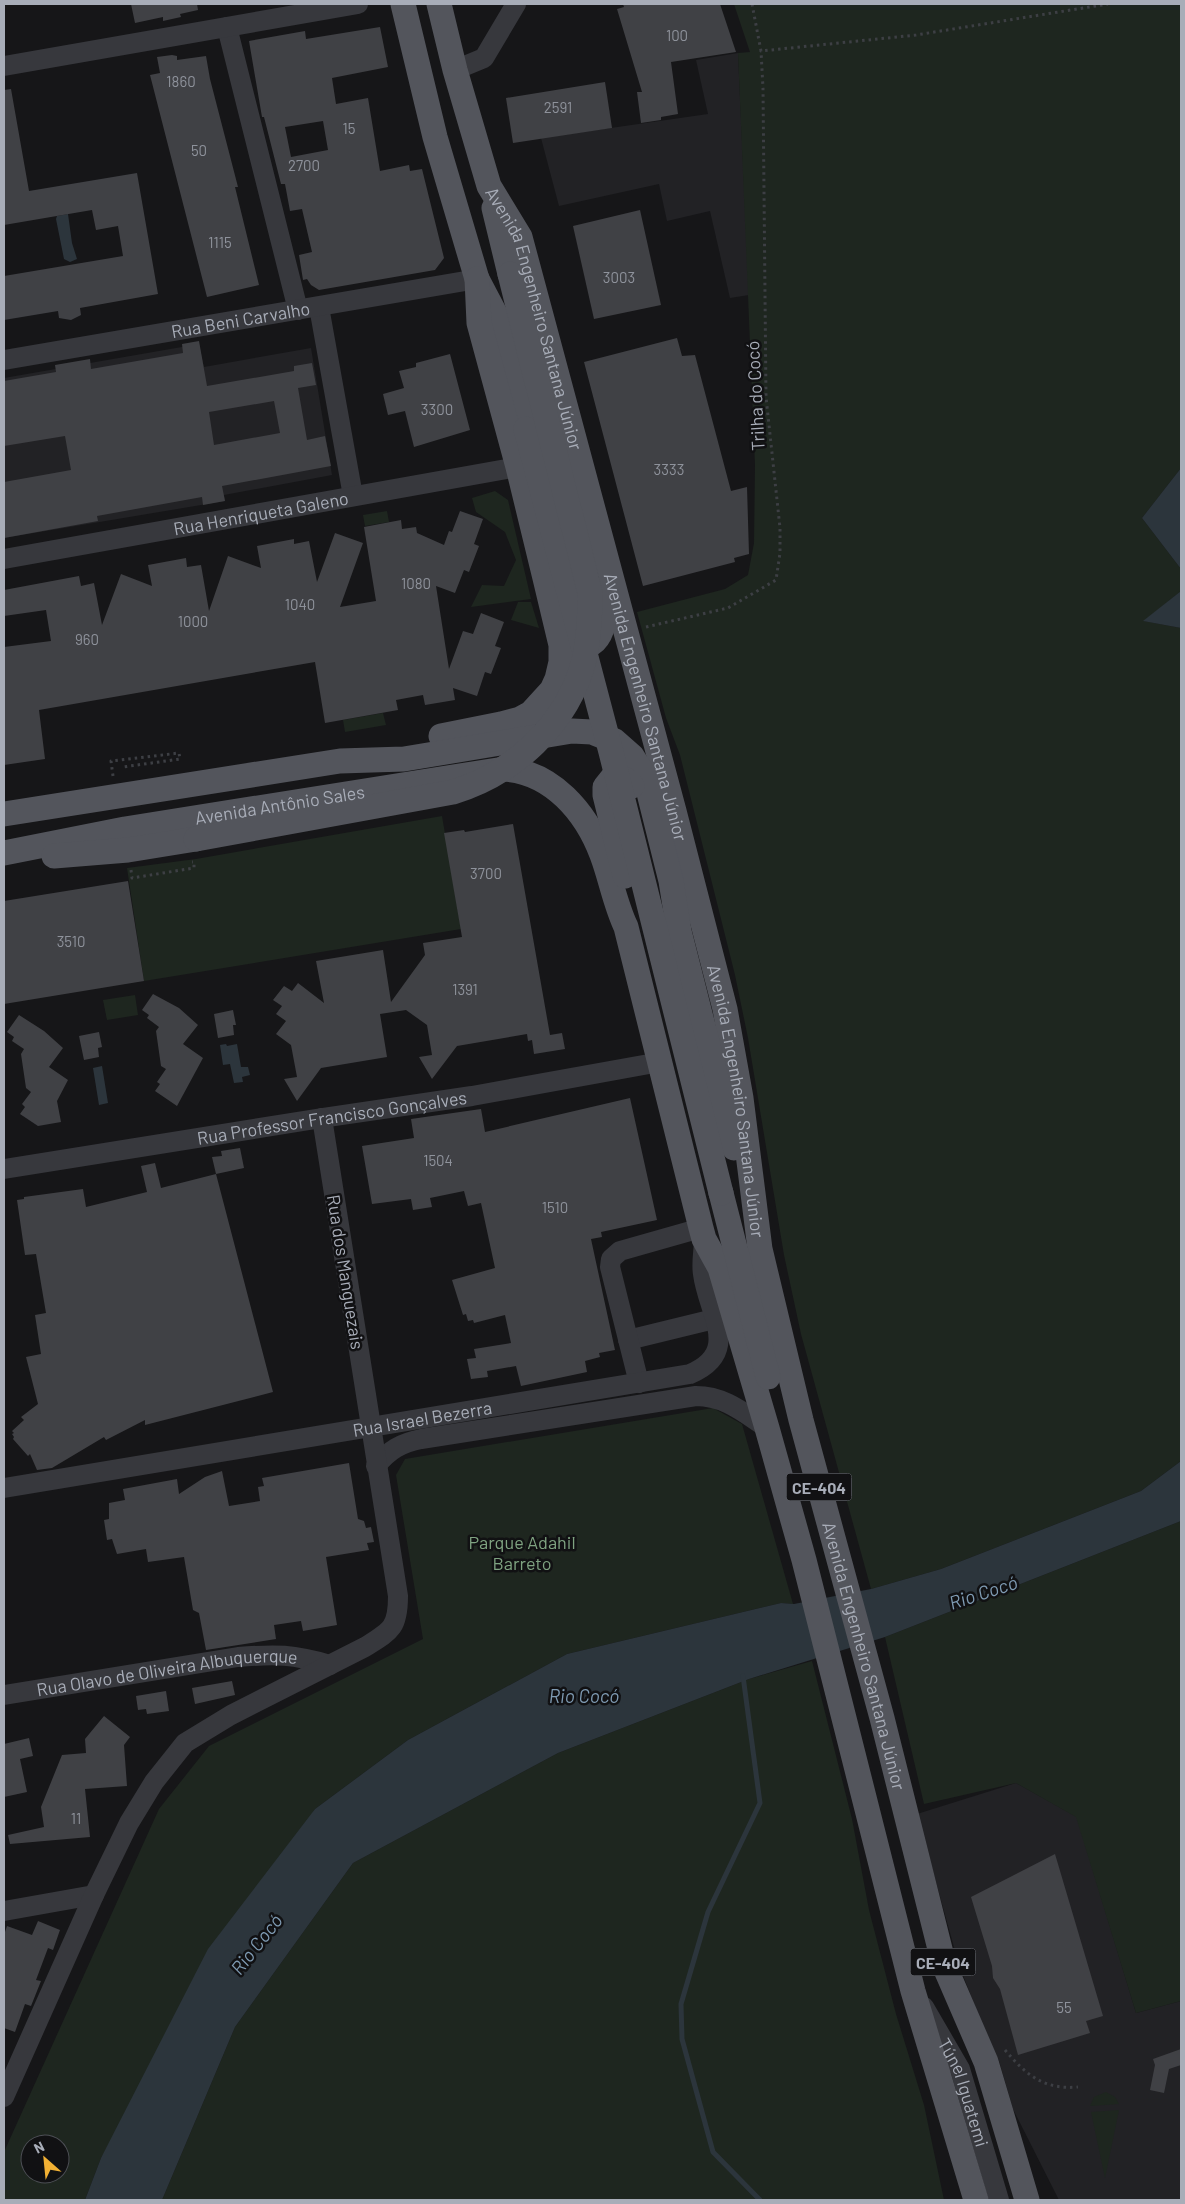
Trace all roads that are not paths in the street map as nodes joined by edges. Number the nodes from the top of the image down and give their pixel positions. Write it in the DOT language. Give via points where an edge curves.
graph roads {
  1 [pos="358,4"];
  2 [pos="403,4"];
  3 [pos="438,4"];
  4 [pos="516,4"];
  5 [pos="227,27"];
  6 [pos="4,66"];
  7 [pos="455,70"];
  8 [pos="489,186"];
  9 [pos="477,279"];
  10 [pos="319,307"];
  11 [pos="298,310"];
  12 [pos="4,360"];
  13 [pos="518,467"];
  14 [pos="353,496"];
  15 [pos="604,556"];
  16 [pos="4,559"];
  17 [pos="557,627"];
  18 [pos="340,761"];
  19 [pos="553,786"];
  20 [pos="4,814"];
  21 [pos="4,853"];
  22 [pos="4,858"];
  23 [pos="626,927"];
  24 [pos="679,931"];
  25 [pos="660,1062"];
  26 [pos="322,1118"];
  27 [pos="4,1169"];
  28 [pos="703,1233"];
  29 [pos="760,1249"];
  30 [pos="725,1319"];
  31 [pos="628,1340"];
  32 [pos="639,1383"];
  33 [pos="370,1426"];
  34 [pos="767,1428"];
  35 [pos="376,1466"];
  36 [pos="4,1488"];
  37 [pos="330,1665"];
  38 [pos="4,1695"];
  39 [pos="94,1895"];
  40 [pos="4,1911"];
  41 [pos="913,1991"];
  42 [pos="4,2097"];
  43 [pos="976,2200"];
  44 [pos="999,2200"];
  45 [pos="1028,2200"];
  1 -- 5 [label="street"];
  2 -- 9 [label="main road, Avenida Engenheiro Santana Júnior" via="435,138"];
  3 -- 7 [label="main road, Avenida Engenheiro Santana Júnior"];
  4 -- 7 [label="street" via="484,58"];
  5 -- 6 [label="street"];
  5 -- 11 [label="street"];
  7 -- 8 [label="main road, Avenida Engenheiro Santana Júnior"];
  8 -- 15 [label="main road, Avenida Engenheiro Santana Júnior" via="520,237"];
  8 -- 22 [label="main road, bridge" via="590,592 588,638 583,663 566,704 549,728 513,763 473,786 453,792 128,850"];
  9 -- 10 [label="street, Rua Beni Carvalho"];
  9 -- 13 [label="main road" via="479,323"];
  9 -- 34 [label="main road, Avenida Engenheiro Santana Júnior, bridge" via="498,319 768,1374"];
  10 -- 11 [label="street, Rua Beni Carvalho"];
  10 -- 14 [label="street"];
  11 -- 12 [label="street, Rua Beni Carvalho"];
  13 -- 14 [label="street, Rua Henriqueta Galeno"];
  13 -- 17 [label="main road"];
  14 -- 16 [label="street, Rua Henriqueta Galeno"];
  15 -- 17 [label="main road" via="607,612 600,635 592,643 576,646 565,639"];
  15 -- 29 [label="main road, Avenida Engenheiro Santana Júnior" via="725,1009 741,1098"];
  17 -- 18 [label="main road" via="561,646 557,679 552,690 531,713 476,730 402,742"];
  18 -- 20 [label="main road, Avenida Antônio Sales"];
  18 -- 24 [label="main road" via="404,759 572,731 592,732 615,741 632,756 644,777 671,881"];
  19 -- 21 [label="main road, Avenida Antônio Sales" via="529,774 504,769 125,829"];
  19 -- 23 [label="main road, Avenida Engenheiro Santana Júnior" via="565,796 589,828 602,855 616,906"];
  23 -- 24 [label="main road" via="631,901 605,795 605,787 613,777 628,780 633,787 659,886"];
  23 -- 25 [label="main road, Avenida Engenheiro Santana Júnior"];
  24 -- 29 [label="main road"];
  25 -- 26 [label="street, Rua Professor Francisco Gonçalves" via="472,1096"];
  25 -- 28 [label="main road, Avenida Engenheiro Santana Júnior"];
  26 -- 27 [label="street, Rua Professor Francisco Gonçalves"];
  26 -- 33 [label="street, Rua dos Manguezais"];
  28 -- 30 [label="main road, Avenida Engenheiro Santana Júnior" via="720,1268"];
  28 -- 31 [label="street" via="620,1251 611,1258 610,1267"];
  29 -- 45 [label="main road, Avenida Engenheiro Santana Júnior / CE-404" via="801,1420 882,1718 944,1965 986,2062"];
  30 -- 31 [label="street"];
  30 -- 32 [label="street, Rua Israel Bezerra" via="720,1347 704,1368 690,1374"];
  30 -- 34 [label="main road, Avenida Engenheiro Santana Júnior"];
  31 -- 32 [label="street"];
  32 -- 33 [label="street, Rua Israel Bezerra"];
  33 -- 35 [label="street, Rua dos Manguezais"];
  33 -- 36 [label="street, Rua Israel Bezerra"];
  34 -- 35 [label="street, Rua Israel Bezerra" via="728,1403 712,1396 696,1396 421,1438 398,1445"];
  34 -- 41 [label="main road, Avenida Engenheiro Santana Júnior / CE-404" via="804,1560"];
  35 -- 37 [label="street, Rua dos Manguezais" via="398,1596 398,1616 386,1635"];
  37 -- 38 [label="street, Rua Olavo de Oliveira Albuquerque" via="300,1656 238,1657"];
  37 -- 39 [label="street, Rua dos Manguezais" via="231,1715 185,1743 154,1782"];
  39 -- 40 [label="street"];
  39 -- 42 [label="street, Rua dos Manguezais"];
  41 -- 43 [label="main road, Avenida Engenheiro Santana Júnior / CE-404"];
  41 -- 44 [label="street, Túnel Iguatemi" via="960,2069"];
}
